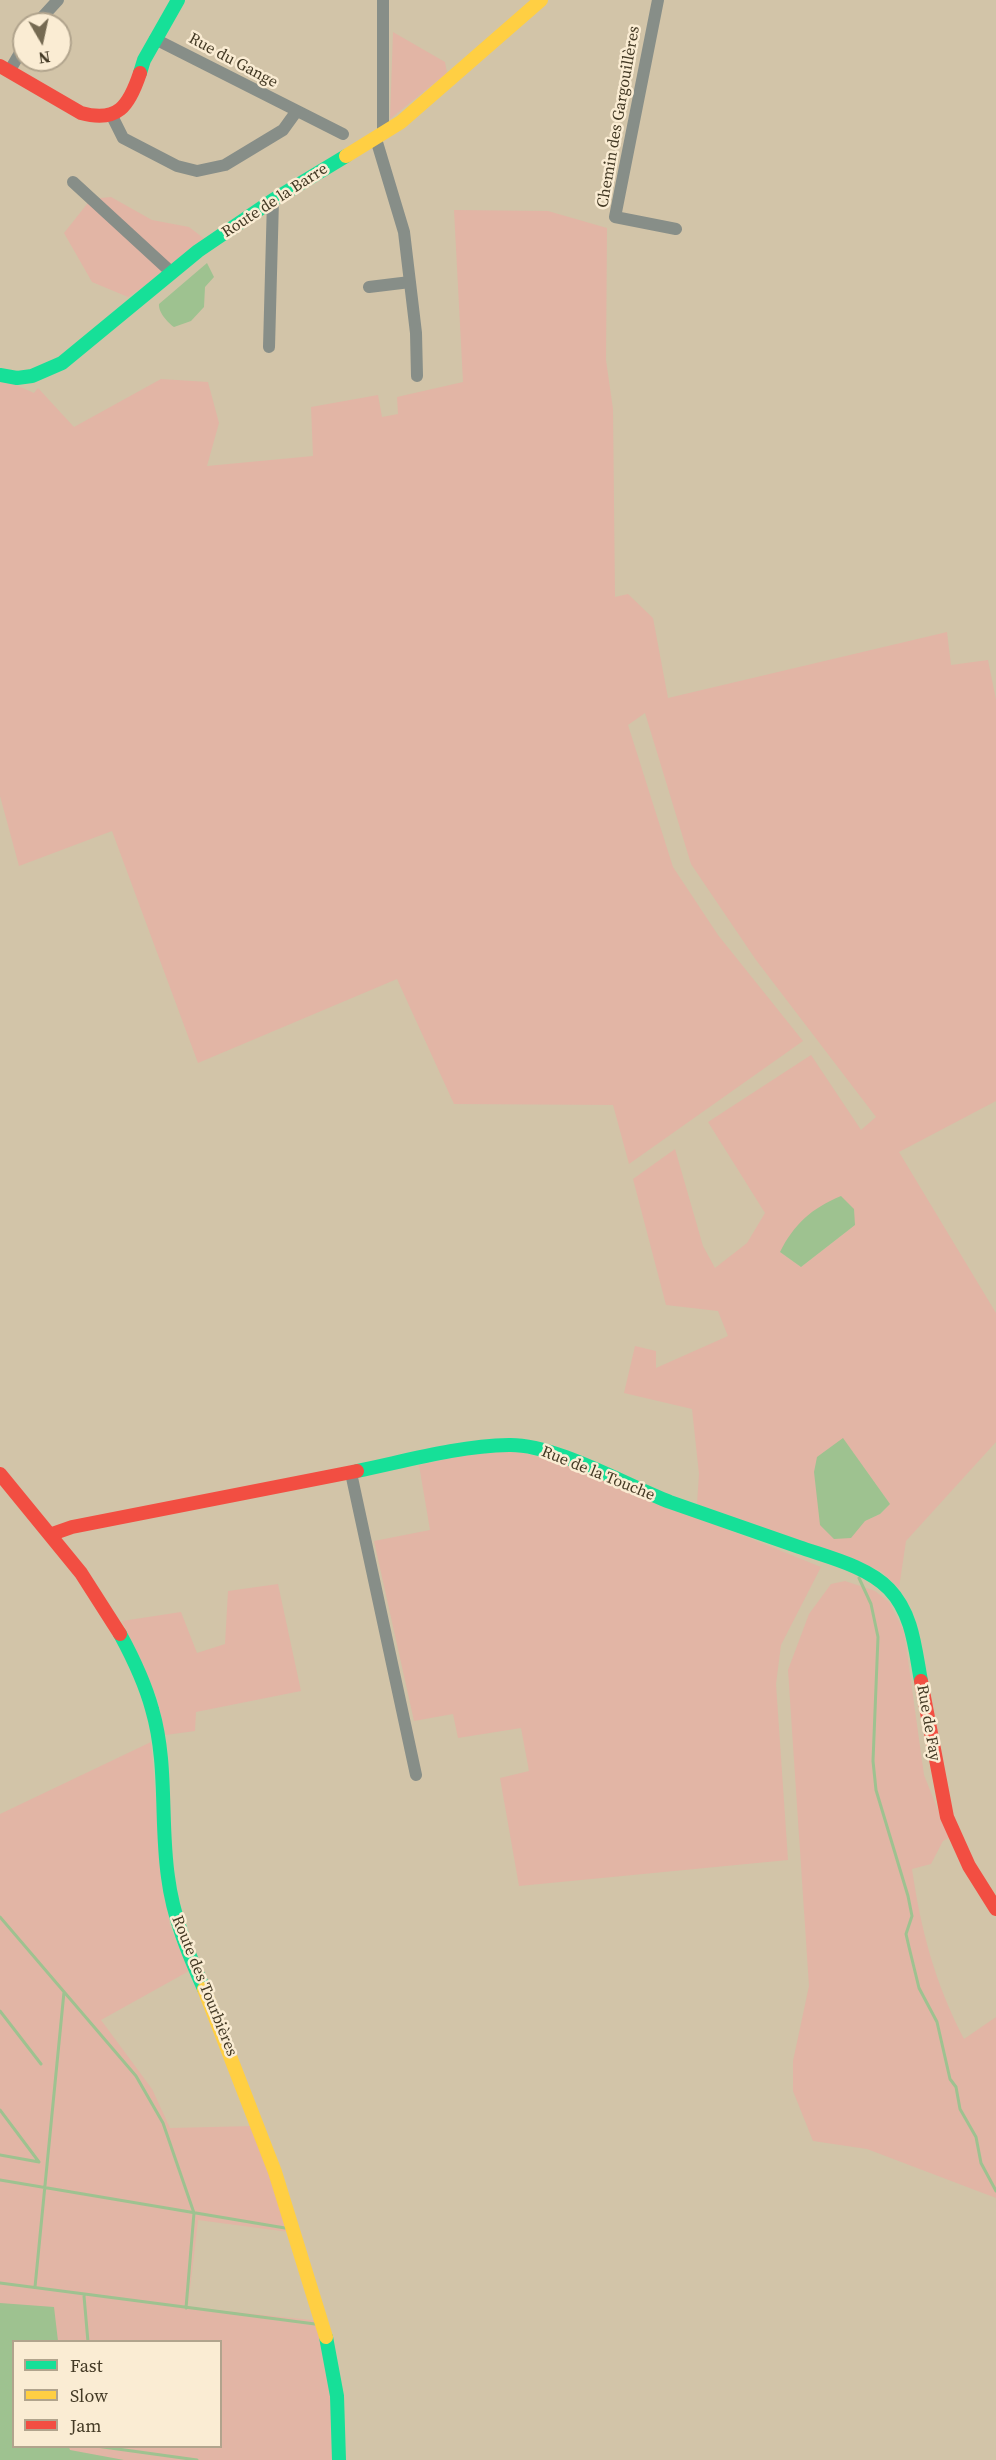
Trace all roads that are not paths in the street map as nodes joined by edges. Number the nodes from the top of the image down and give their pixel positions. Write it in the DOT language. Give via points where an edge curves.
graph roads {
  1 [pos="58,0"];
  2 [pos="178,0"];
  3 [pos="383,0"];
  4 [pos="542,0"];
  5 [pos="658,0"];
  6 [pos="47,12"];
  7 [pos="155,39"];
  8 [pos="5,68"];
  9 [pos="296,112"];
  10 [pos="112,116"];
  11 [pos="343,134"];
  12 [pos="380,136"];
  13 [pos="73,182"];
  14 [pos="273,200"];
  15 [pos="676,229"];
  16 [pos="171,272"];
  17 [pos="410,282"];
  18 [pos="369,287"];
  19 [pos="269,347"];
  20 [pos="0,375"];
  21 [pos="417,376"];
  22 [pos="351,1473"];
  23 [pos="0,1474"];
  24 [pos="52,1534"];
  25 [pos="838,1561"];
  26 [pos="416,1775"];
  27 [pos="996,1909"];
  28 [pos="339,2460"];
  1 -- 6 [label="street"];
  2 -- 7 [label="street"];
  3 -- 12 [label="street"];
  4 -- 12 [label="street, Route de la Barre"];
  5 -- 15 [label="street, Chemin des Gargouillères" via="615,217"];
  7 -- 9 [label="street, Rue du Gange"];
  7 -- 10 [label="street" via="132,97"];
  8 -- 10 [label="street" via="81,113"];
  9 -- 10 [label="street" via="283,130 225,165 197,171 177,166 123,138"];
  9 -- 11 [label="street, Rue du Gange"];
  12 -- 14 [label="street, Route de la Barre"];
  12 -- 17 [label="street" via="390,189 402,218"];
  13 -- 16 [label="street"];
  14 -- 16 [label="street, Route de la Barre"];
  14 -- 19 [label="street"];
  16 -- 20 [label="street, Route de la Barre" via="52,369 24,379"];
  17 -- 18 [label="street"];
  17 -- 21 [label="street"];
  22 -- 24 [label="street, Rue de la Touche"];
  22 -- 25 [label="street, Rue de la Touche" via="488,1446 529,1447"];
  22 -- 26 [label="street"];
  23 -- 24 [label="street, Route des Tourbières"];
  24 -- 28 [label="street, Route des Tourbières" via="123,1638 146,1687 156,1724 172,1904 262,2135 324,2325 337,2397"];
  25 -- 27 [label="street, Rue de Fay" via="878,1580 906,1614 948,1817 969,1866"];
}
